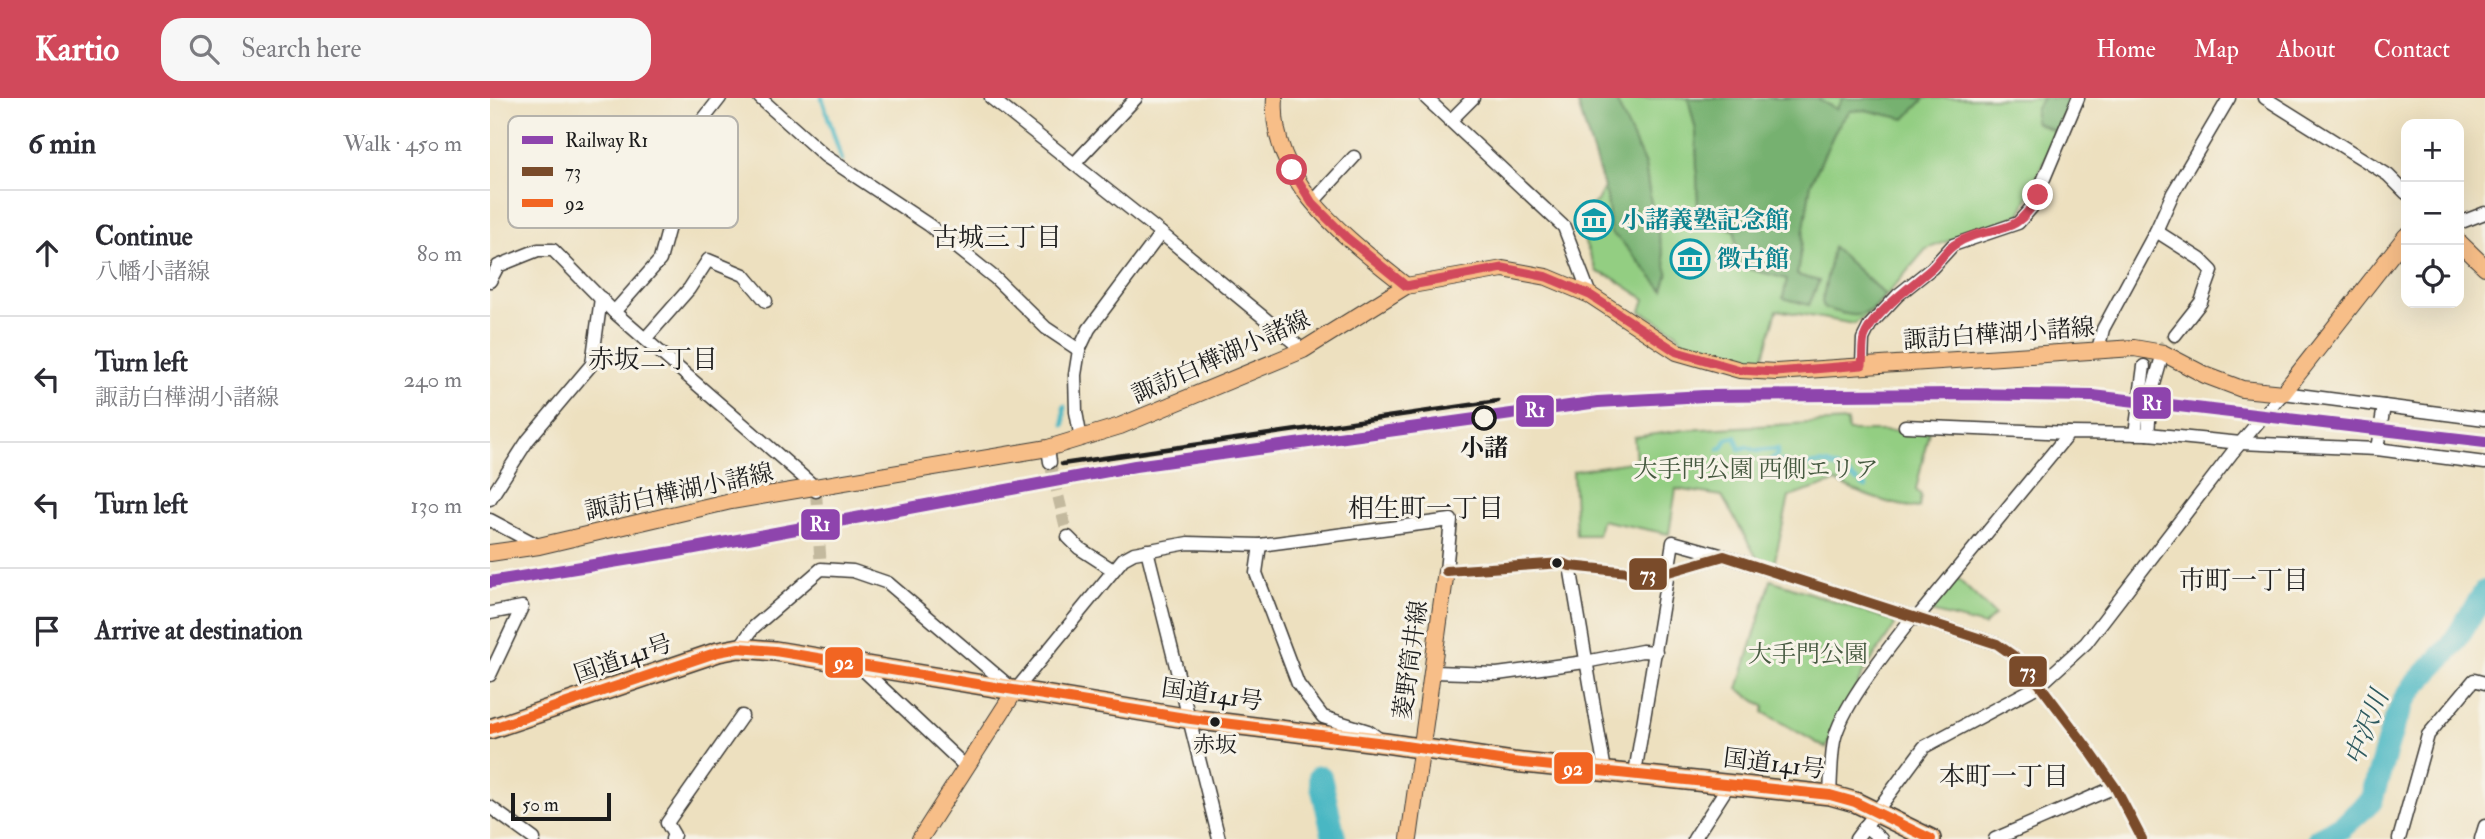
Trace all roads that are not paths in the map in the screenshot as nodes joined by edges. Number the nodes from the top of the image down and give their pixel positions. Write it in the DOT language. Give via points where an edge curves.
graph roads {
  1 [pos="720,98"];
  2 [pos="760,98"];
  3 [pos="991,98"];
  4 [pos="1136,98"];
  5 [pos="1275,98"];
  6 [pos="1426,98"];
  7 [pos="1473,98"];
  8 [pos="2078,98"];
  9 [pos="2229,98"];
  10 [pos="2265,98"];
  11 [pos="706,116"];
  12 [pos="1451,120"];
  13 [pos="1354,157"];
  14 [pos="1074,164"];
  15 [pos="2401,188"];
  16 [pos="1312,203"];
  17 [pos="2485,213"];
  18 [pos="2464,221"];
  19 [pos="669,228"];
  20 [pos="2156,231"];
  21 [pos="1161,233"];
  22 [pos="2401,242"];
  23 [pos="2462,245"];
  24 [pos="2485,267"];
  25 [pos="492,274"];
  26 [pos="1406,286"];
  27 [pos="1590,295"];
  28 [pos="601,298"];
  29 [pos="766,301"];
  30 [pos="614,312"];
  31 [pos="2175,335"];
  32 [pos="645,339"];
  33 [pos="1079,350"];
  34 [pos="1303,350"];
  35 [pos="2098,350"];
  36 [pos="2163,354"];
  37 [pos="1862,365"];
  38 [pos="2144,366"];
  39 [pos="2283,393"];
  40 [pos="2384,406"];
  41 [pos="2485,419"];
  42 [pos="1905,426"];
  43 [pos="2069,433"];
  44 [pos="2142,434"];
  45 [pos="1081,439"];
  46 [pos="2241,443"];
  47 [pos="2377,449"];
  48 [pos="2485,463"];
  49 [pos="816,490"];
  50 [pos="490,499"];
  51 [pos="490,520"];
  52 [pos="1068,537"];
  53 [pos="1260,545"];
  54 [pos="539,546"];
  55 [pos="1147,550"];
  56 [pos="490,553"];
  57 [pos="1724,556"];
  58 [pos="1566,564"];
  59 [pos="1113,570"];
  60 [pos="1446,571"];
  61 [pos="1669,571"];
  62 [pos="490,612"];
  63 [pos="1914,618"];
  64 [pos="739,648"];
  65 [pos="1656,652"];
  66 [pos="1586,662"];
  67 [pos="858,665"];
  68 [pos="1434,672"];
  69 [pos="490,675"];
  70 [pos="2485,683"];
  71 [pos="2040,685"];
  72 [pos="1014,691"];
  73 [pos="743,716"];
  74 [pos="1191,719"];
  75 [pos="490,729"];
  76 [pos="490,736"];
  77 [pos="1385,743"];
  78 [pos="1422,748"];
  79 [pos="966,767"];
  80 [pos="1605,771"];
  81 [pos="1635,773"];
  82 [pos="1730,783"];
  83 [pos="2115,786"];
  84 [pos="1830,795"];
  85 [pos="490,807"];
  86 [pos="1870,819"];
  87 [pos="2485,827"];
  88 [pos="534,839"];
  89 [pos="672,839"];
  90 [pos="920,839"];
  91 [pos="1219,839"];
  92 [pos="1409,839"];
  93 [pos="1694,839"];
  94 [pos="1856,839"];
  95 [pos="1881,839"];
  96 [pos="1931,839"];
  97 [pos="1995,839"];
  98 [pos="2142,839"];
  99 [pos="2399,839"];
  100 [pos="2482,839"];
  1 -- 11 [label="street"];
  2 -- 33 [label="street" via="825,156 929,225 995,278 1046,328"];
  3 -- 14 [label="street"];
  4 -- 14 [label="street"];
  5 -- 16 [label="main road" via="1279,138"];
  6 -- 12 [label="street"];
  7 -- 12 [label="street"];
  8 -- 37 [label="street" via="2032,207 2018,223 1953,245 1898,295 1870,325 1863,339"];
  9 -- 20 [label="street"];
  10 -- 15 [label="street" via="2388,174"];
  12 -- 27 [label="street" via="1564,227"];
  13 -- 16 [label="street"];
  14 -- 21 [label="street"];
  16 -- 26 [label="main road"];
  17 -- 18 [label="street"];
  19 -- 30 [label="street" via="660,260"];
  20 -- 31 [label="street" via="2212,271 2202,302"];
  20 -- 35 [label="street" via="2103,329"];
  21 -- 33 [label="street" via="1089,329"];
  21 -- 34 [label="street"];
  22 -- 39 [label="main road"];
  23 -- 24 [label="main road"];
  25 -- 28 [label="street" via="498,266 538,250 552,250"];
  26 -- 27 [label="main road, 諏訪白樺湖小諸線" via="1503,268 1547,277"];
  26 -- 34 [label="main road, 諏訪白樺湖小諸線"];
  27 -- 37 [label="main road, 諏訪白樺湖小諸線" via="1677,352 1740,370"];
  28 -- 30 [label="street"];
  28 -- 50 [label="street" via="592,364 528,440"];
  29 -- 32 [label="street" via="744,275 708,260"];
  30 -- 32 [label="street"];
  32 -- 49 [label="street"];
  33 -- 45 [label="street" via="1075,375"];
  34 -- 45 [label="main road, 諏訪白樺湖小諸線"];
  35 -- 36 [label="main road, 諏訪白樺湖小諸線" via="2134,348"];
  35 -- 37 [label="main road, 諏訪白樺湖小諸線"];
  36 -- 39 [label="main road, 諏訪白樺湖小諸線" via="2242,388"];
  36 -- 44 [label="street"];
  38 -- 44 [label="street"];
  39 -- 40 [label="street"];
  39 -- 46 [label="street"];
  40 -- 41 [label="street"];
  40 -- 47 [label="street"];
  42 -- 43 [label="street"];
  43 -- 44 [label="street"];
  43 -- 63 [label="street"];
  44 -- 46 [label="street"];
  45 -- 49 [label="main road, 諏訪白樺湖小諸線" via="1049,455"];
  46 -- 47 [label="street"];
  46 -- 71 [label="street" via="2086,643"];
  47 -- 48 [label="street"];
  49 -- 54 [label="main road, 諏訪白樺湖小諸線" via="731,501"];
  51 -- 54 [label="street"];
  52 -- 59 [label="street"];
  53 -- 55 [label="street" via="1188,543"];
  53 -- 60 [label="street" via="1451,520"];
  53 -- 77 [label="street" via="1256,573 1298,684 1323,717 1368,731"];
  54 -- 56 [label="main road, 諏訪白樺湖小諸線"];
  55 -- 59 [label="street" via="1123,559"];
  55 -- 74 [label="street"];
  57 -- 61 [label="street"];
  57 -- 61 [label="street" via="1673,542"];
  57 -- 63 [label="street"];
  58 -- 60 [label="street"];
  58 -- 61 [label="street" via="1658,575"];
  58 -- 66 [label="street"];
  59 -- 72 [label="street"];
  60 -- 68 [label="main road, 菱野筒井線"];
  61 -- 65 [label="street"];
  62 -- 69 [label="street" via="522,607"];
  63 -- 71 [label="street" via="1997,644"];
  63 -- 84 [label="street" via="1876,665 1839,726"];
  64 -- 67 [label="highway, 国道141号"];
  64 -- 72 [label="street" via="754,627 821,569 853,570 888,583"];
  64 -- 75 [label="highway, 国道141号"];
  65 -- 66 [label="street"];
  65 -- 81 [label="street"];
  66 -- 68 [label="street" via="1497,674"];
  66 -- 80 [label="street"];
  67 -- 72 [label="highway, 国道141号"];
  67 -- 79 [label="street"];
  68 -- 78 [label="main road, 菱野筒井線"];
  70 -- 99 [label="street" via="2474,680 2428,735"];
  71 -- 83 [label="street"];
  71 -- 86 [label="street" via="1924,747"];
  72 -- 74 [label="highway, 国道141号"];
  72 -- 79 [label="main road"];
  73 -- 89 [label="street" via="667,823"];
  74 -- 77 [label="highway, 国道141号"];
  74 -- 91 [label="street"];
  75 -- 76 [label="street"];
  77 -- 78 [label="highway, 国道141号"];
  78 -- 80 [label="highway, 国道141号"];
  78 -- 92 [label="main road, 菱野筒井線"];
  79 -- 90 [label="main road"];
  80 -- 81 [label="highway, 国道141号"];
  81 -- 82 [label="highway, 国道141号"];
  82 -- 84 [label="highway, 国道141号"];
  82 -- 93 [label="street"];
  83 -- 97 [label="street"];
  83 -- 98 [label="street"];
  84 -- 86 [label="highway, 国道141号" via="1855,802"];
  85 -- 88 [label="street"];
  86 -- 94 [label="street"];
  86 -- 95 [label="street"];
  86 -- 96 [label="highway, 国道141号"];
  87 -- 100 [label="street"];
}
